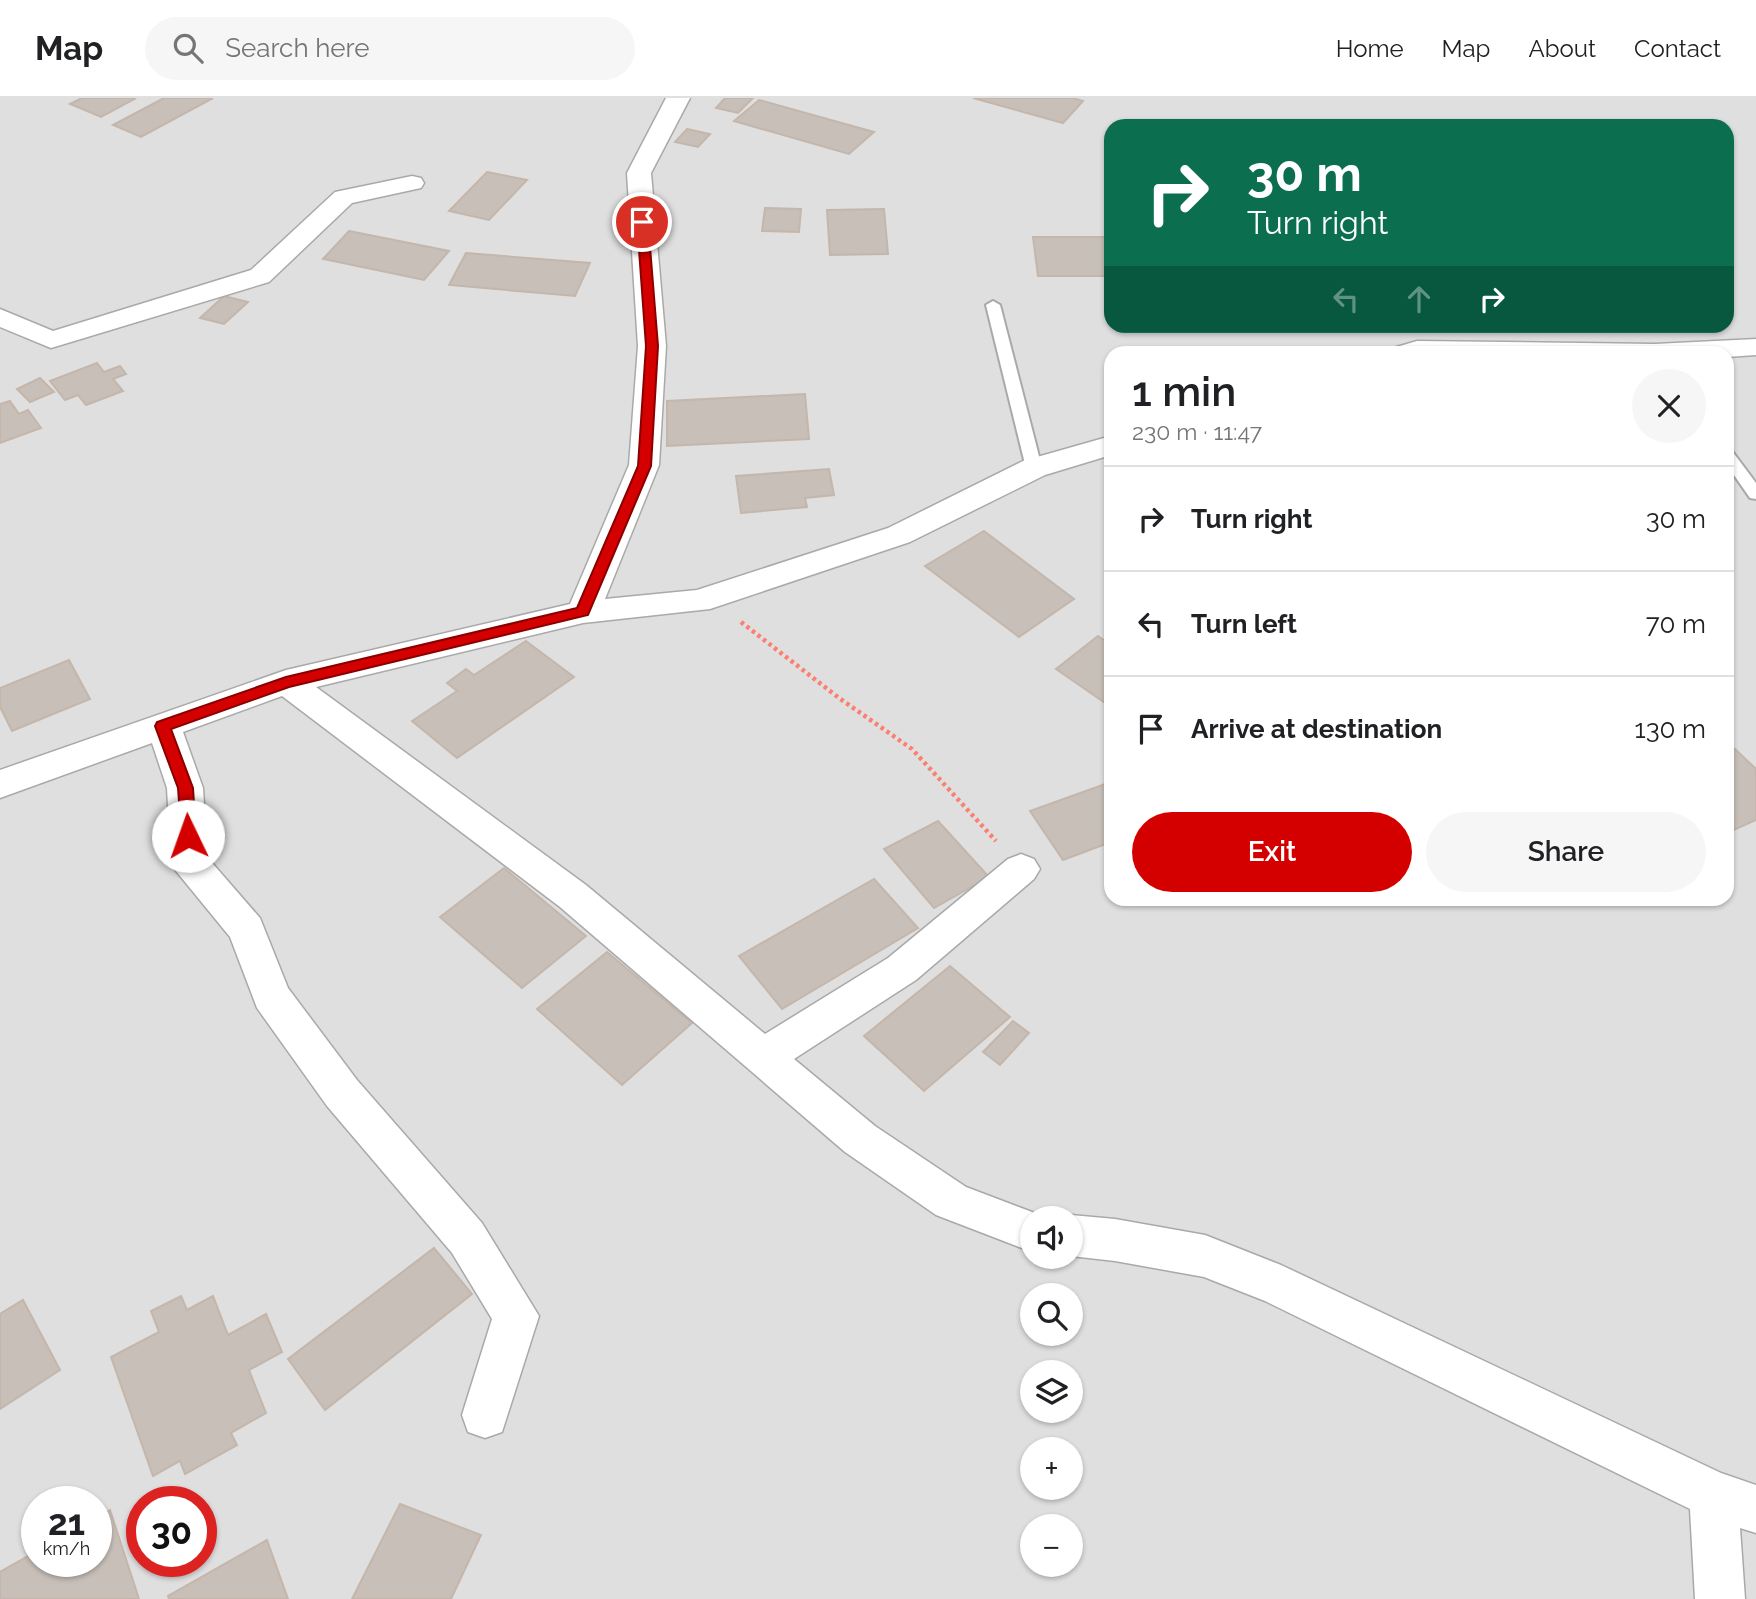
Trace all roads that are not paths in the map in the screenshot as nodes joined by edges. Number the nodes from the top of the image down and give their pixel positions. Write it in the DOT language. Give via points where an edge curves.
graph roads {
  1 [pos="678,98"];
  2 [pos="412,183"];
  3 [pos="993,305"];
  4 [pos="0,317"];
  5 [pos="1756,347"];
  6 [pos="1734,348"];
  7 [pos="1104,447"];
  8 [pos="1734,464"];
  9 [pos="1034,468"];
  10 [pos="1756,494"];
  11 [pos="583,612"];
  12 [pos="286,682"];
  13 [pos="163,726"];
  14 [pos="0,784"];
  15 [pos="1021,869"];
  16 [pos="763,1057"];
  17 [pos="1020,1230"];
  18 [pos="1083,1237"];
  19 [pos="485,1415"];
  20 [pos="1735,1502"];
  21 [pos="1720,1599"];
  1 -- 11 [label="street" via="639,173 652,346 644,466"];
  2 -- 4 [label="street" via="344,197 260,276 51,341"];
  3 -- 9 [label="lane"];
  5 -- 6 [label="street"];
  7 -- 9 [label="street"];
  8 -- 10 [label="lane"];
  9 -- 11 [label="street" via="899,535 710,597"];
  11 -- 12 [label="street"];
  12 -- 13 [label="street"];
  12 -- 16 [label="street" via="573,896"];
  13 -- 14 [label="street"];
  13 -- 19 [label="street" via="185,788 189,861 246,929 271,996 342,1093 467,1238 516,1316"];
  15 -- 16 [label="street" via="902,969"];
  16 -- 17 [label="street" via="860,1139 951,1201"];
  18 -- 20 [label="street" via="1205,1256 1281,1286"];
  20 -- 21 [label="street"];
}
